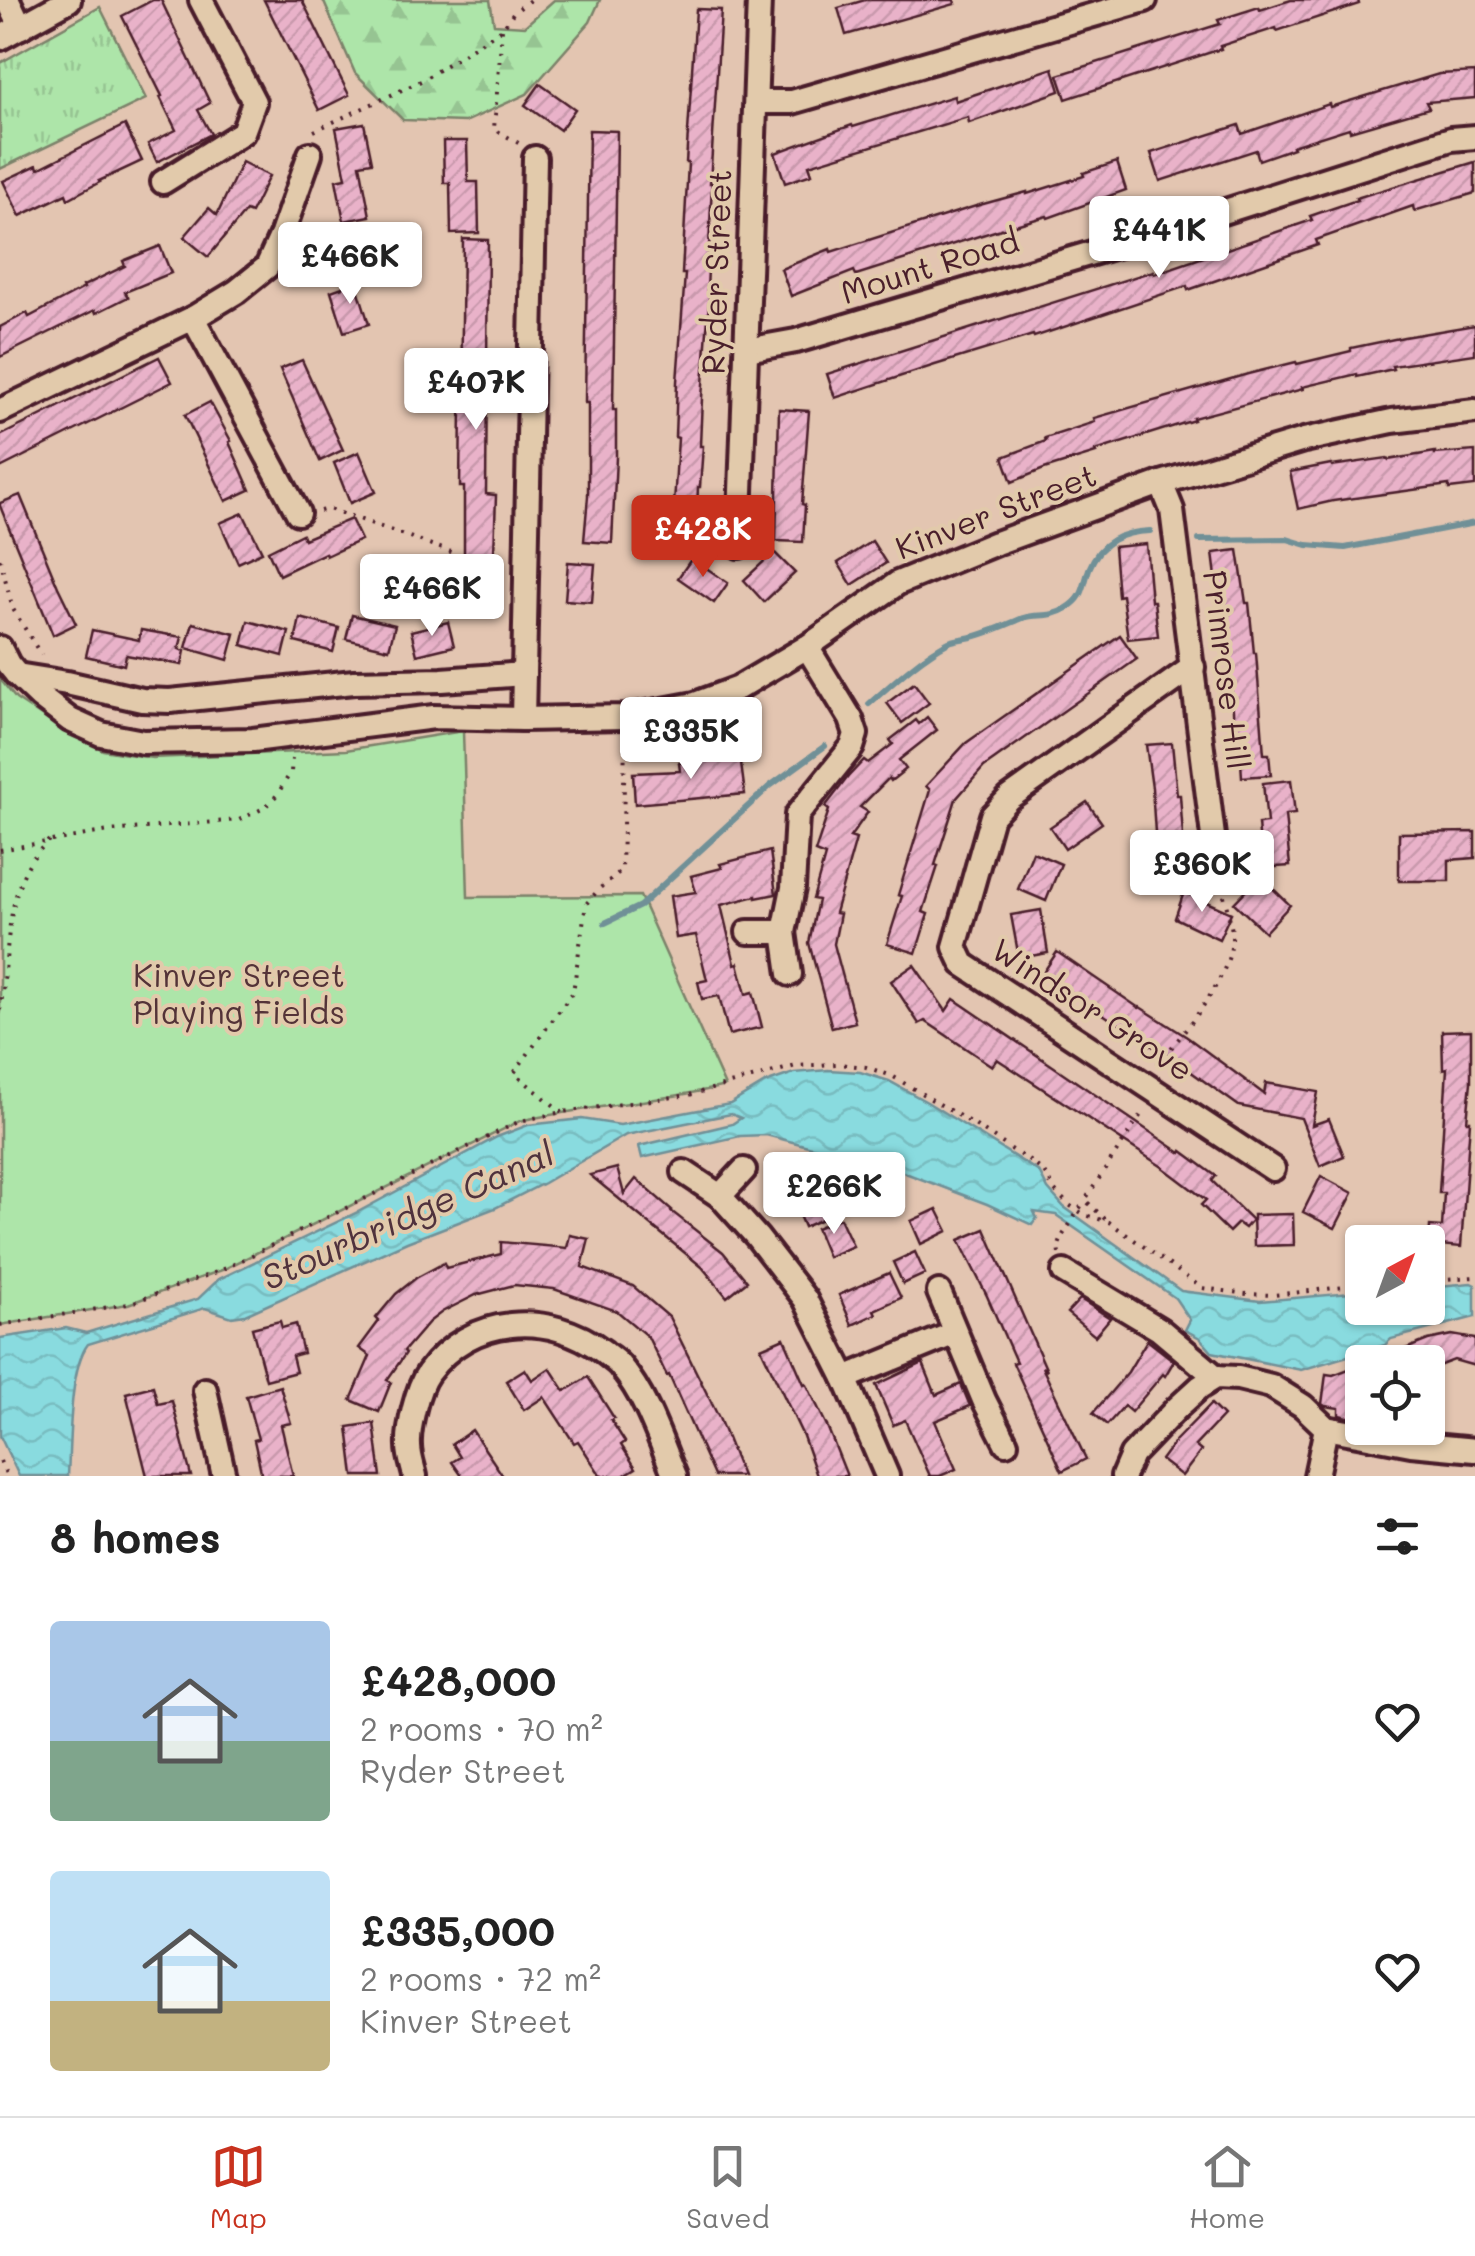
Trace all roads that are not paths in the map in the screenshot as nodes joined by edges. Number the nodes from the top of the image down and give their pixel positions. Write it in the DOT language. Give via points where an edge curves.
graph roads {
  1 [pos="8,0"];
  2 [pos="68,0"];
  3 [pos="201,0"];
  4 [pos="759,0"];
  5 [pos="1145,0"];
  6 [pos="21,27"];
  7 [pos="0,38"];
  8 [pos="756,102"];
  9 [pos="1475,137"];
  10 [pos="531,153"];
  11 [pos="310,154"];
  12 [pos="163,182"];
  13 [pos="193,318"];
  14 [pos="747,350"];
  15 [pos="0,411"];
  16 [pos="1475,411"];
  17 [pos="1161,483"];
  18 [pos="298,513"];
  19 [pos="739,546"];
  20 [pos="807,647"];
  21 [pos="0,648"];
  22 [pos="1193,667"];
  23 [pos="524,674"];
  24 [pos="17,675"];
  25 [pos="523,719"];
  26 [pos="1217,868"];
  27 [pos="748,932"];
  28 [pos="784,932"];
  29 [pos="790,974"];
  30 [pos="1272,1168"];
  31 [pos="744,1170"];
  32 [pos="684,1172"];
  33 [pos="720,1196"];
  34 [pos="1064,1272"];
  35 [pos="938,1292"];
  36 [pos="955,1333"];
  37 [pos="1216,1377"];
  38 [pos="845,1378"];
  39 [pos="205,1390"];
  40 [pos="1326,1428"];
  41 [pos="1006,1443"];
  42 [pos="1475,1450"];
  43 [pos="224,1476"];
  44 [pos="415,1476"];
  45 [pos="675,1476"];
  46 [pos="886,1476"];
  47 [pos="1123,1476"];
  48 [pos="1316,1476"];
  1 -- 6 [label="street"];
  2 -- 6 [label="street"];
  3 -- 12 [label="street" via="254,102 243,132"];
  4 -- 8 [label="street, Ryder Street"];
  5 -- 8 [label="street" via="792,102"];
  6 -- 7 [label="street"];
  8 -- 14 [label="street, Ryder Street"];
  9 -- 14 [label="street, Mount Road" via="1451,139 815,336"];
  10 -- 23 [label="street"];
  11 -- 13 [label="street" via="267,267"];
  13 -- 15 [label="street"];
  13 -- 18 [label="street"];
  14 -- 19 [label="street, Ryder Street"];
  16 -- 17 [label="street, Kinver Street" via="1304,440"];
  17 -- 20 [label="street, Kinver Street" via="898,583"];
  17 -- 22 [label="street, Primrose Hill" via="1172,510"];
  20 -- 25 [label="street, Kinver Street" via="738,688 695,704 626,716"];
  20 -- 28 [label="street" via="856,734 797,815"];
  21 -- 24 [label="street, Kinver Street"];
  22 -- 26 [label="street, Primrose Hill"];
  22 -- 30 [label="street, Windsor Grove" via="992,816 955,947 963,964"];
  23 -- 24 [label="street" via="170,700"];
  23 -- 25 [label="street"];
  24 -- 25 [label="street, Kinver Street" via="70,720 143,742 253,740 434,717"];
  27 -- 28 [label="street"];
  28 -- 29 [label="street"];
  31 -- 33 [label="street"];
  32 -- 33 [label="street"];
  33 -- 38 [label="street" via="805,1299"];
  34 -- 37 [label="street" via="1159,1330"];
  35 -- 36 [label="street"];
  36 -- 38 [label="street"];
  36 -- 41 [label="street"];
  37 -- 40 [label="street" via="1271,1386"];
  37 -- 47 [label="street" via="1132,1454"];
  38 -- 46 [label="street"];
  39 -- 43 [label="street"];
  40 -- 42 [label="street" via="1372,1438 1437,1438"];
  40 -- 48 [label="street"];
  44 -- 45 [label="street" via="408,1446 426,1376 476,1333 512,1325 552,1326 586,1339 620,1365"];
}
